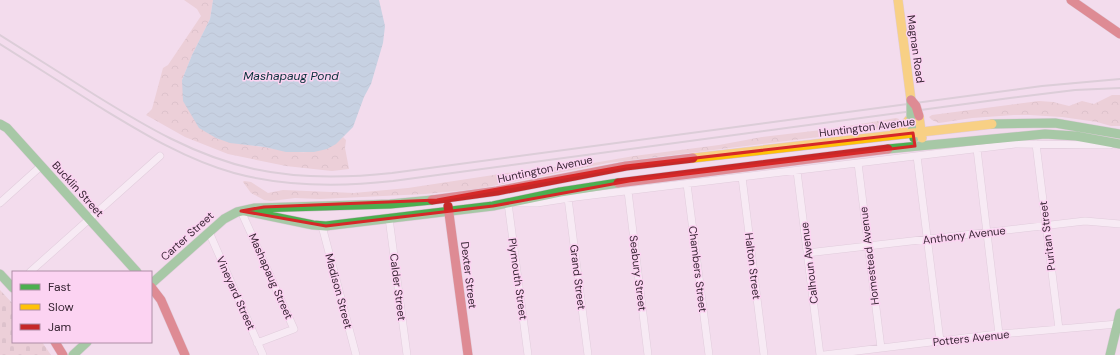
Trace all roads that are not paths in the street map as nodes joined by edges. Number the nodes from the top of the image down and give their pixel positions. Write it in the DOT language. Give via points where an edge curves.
graph roads {
  1 [pos="898,0"];
  2 [pos="1071,0"];
  3 [pos="1120,34"];
  4 [pos="915,117"];
  5 [pos="0,124"];
  6 [pos="918,133"];
  7 [pos="1119,133"];
  8 [pos="890,136"];
  9 [pos="1036,144"];
  10 [pos="1120,145"];
  11 [pos="919,146"];
  12 [pos="977,149"];
  13 [pos="160,156"];
  14 [pos="918,156"];
  15 [pos="858,163"];
  16 [pos="41,166"];
  17 [pos="797,170"];
  18 [pos="742,177"];
  19 [pos="687,184"];
  20 [pos="628,191"];
  21 [pos="568,198"];
  22 [pos="447,199"];
  23 [pos="0,203"];
  24 [pos="508,203"];
  25 [pos="241,211"];
  26 [pos="449,211"];
  27 [pos="389,218"];
  28 [pos="89,219"];
  29 [pos="1120,224"];
  30 [pos="1046,225"];
  31 [pos="322,226"];
  32 [pos="209,232"];
  33 [pos="987,232"];
  34 [pos="927,239"];
  35 [pos="868,246"];
  36 [pos="807,253"];
  37 [pos="31,271"];
  38 [pos="136,271"];
  39 [pos="0,274"];
  40 [pos="152,285"];
  41 [pos="12,287"];
  42 [pos="152,287"];
  43 [pos="1120,313"];
  44 [pos="1118,324"];
  45 [pos="1059,329"];
  46 [pos="999,334"];
  47 [pos="940,341"];
  48 [pos="56,343"];
  49 [pos="86,343"];
  50 [pos="257,343"];
  51 [pos="881,348"];
  52 [pos="851,353"];
  53 [pos="63,355"];
  54 [pos="73,355"];
  55 [pos="185,355"];
  56 [pos="263,355"];
  57 [pos="356,355"];
  58 [pos="407,355"];
  59 [pos="468,355"];
  60 [pos="528,355"];
  61 [pos="588,355"];
  62 [pos="648,355"];
  63 [pos="709,355"];
  64 [pos="764,355"];
  65 [pos="820,355"];
  66 [pos="824,355"];
  67 [pos="1110,355"];
  1 -- 4 [label="main road, Magnan Road, bridge" via="911,100 916,106"];
  2 -- 3 [label="main road"];
  4 -- 6 [label="main road, Magnan Road"];
  4 -- 8 [label="main road"];
  5 -- 16 [label="main road, Bucklin Street" via="7,128"];
  6 -- 7 [label="main road, Huntington Avenue" via="1034,122"];
  6 -- 8 [label="main road, Huntington Avenue"];
  6 -- 11 [label="main road, Magnan Road"];
  8 -- 22 [label="main road, Huntington Avenue" via="626,166"];
  9 -- 10 [label="street"];
  9 -- 12 [label="street"];
  9 -- 30 [label="street, Puritan Street"];
  10 -- 11 [label="main road" via="1076,136 1045,134"];
  11 -- 24 [label="main road" via="629,181"];
  12 -- 14 [label="street"];
  12 -- 33 [label="street"];
  13 -- 28 [label="street"];
  14 -- 15 [label="street"];
  14 -- 34 [label="street"];
  15 -- 17 [label="street"];
  15 -- 35 [label="street, Homestead Avenue"];
  16 -- 23 [label="street"];
  16 -- 28 [label="main road, Bucklin Street"];
  17 -- 18 [label="street"];
  17 -- 36 [label="street, Calhoun Avenue"];
  18 -- 19 [label="street"];
  18 -- 64 [label="street, Halton Street"];
  19 -- 20 [label="street"];
  19 -- 63 [label="street, Chambers Street"];
  20 -- 21 [label="street"];
  20 -- 62 [label="street, Seabury Street"];
  21 -- 24 [label="street" via="537,203"];
  21 -- 61 [label="street, Grand Street"];
  22 -- 25 [label="main road, Huntington Avenue" via="390,204 264,207"];
  22 -- 26 [label="main road, Dexter Street"];
  24 -- 26 [label="main road"];
  24 -- 60 [label="street, Plymouth Street"];
  25 -- 31 [label="main road"];
  25 -- 32 [label="main road, Carter Street" via="226,217"];
  25 -- 50 [label="street, Mashapaug Street" via="294,329"];
  26 -- 27 [label="main road"];
  26 -- 59 [label="main road, Dexter Street"];
  27 -- 31 [label="main road"];
  27 -- 58 [label="street, Calder Street"];
  28 -- 37 [label="street"];
  28 -- 38 [label="main road, Bucklin Street"];
  29 -- 30 [label="street, Anthony Avenue" via="1088,220"];
  30 -- 33 [label="street, Anthony Avenue"];
  30 -- 45 [label="street, Puritan Street"];
  31 -- 57 [label="street, Madison Street"];
  32 -- 40 [label="main road, Carter Street"];
  32 -- 50 [label="street, Vineyard Street"];
  33 -- 34 [label="street, Anthony Avenue"];
  33 -- 46 [label="street"];
  34 -- 35 [label="street, Anthony Avenue"];
  34 -- 47 [label="street"];
  35 -- 36 [label="street, Anthony Avenue"];
  35 -- 51 [label="street, Homestead Avenue"];
  36 -- 65 [label="street, Calhoun Avenue"];
  39 -- 41 [label="main road"];
  42 -- 55 [label="main road" via="161,300"];
  43 -- 44 [label="main road"];
  44 -- 45 [label="street, Potters Avenue"];
  44 -- 67 [label="main road"];
  45 -- 46 [label="street, Potters Avenue"];
  46 -- 47 [label="street, Potters Avenue"];
  47 -- 51 [label="street, Potters Avenue"];
  48 -- 53 [label="main road"];
  49 -- 54 [label="main road"];
  50 -- 56 [label="street, Vineyard Street"];
  51 -- 52 [label="street, Potters Avenue"];
  52 -- 66 [label="street, Potters Avenue"];
}
